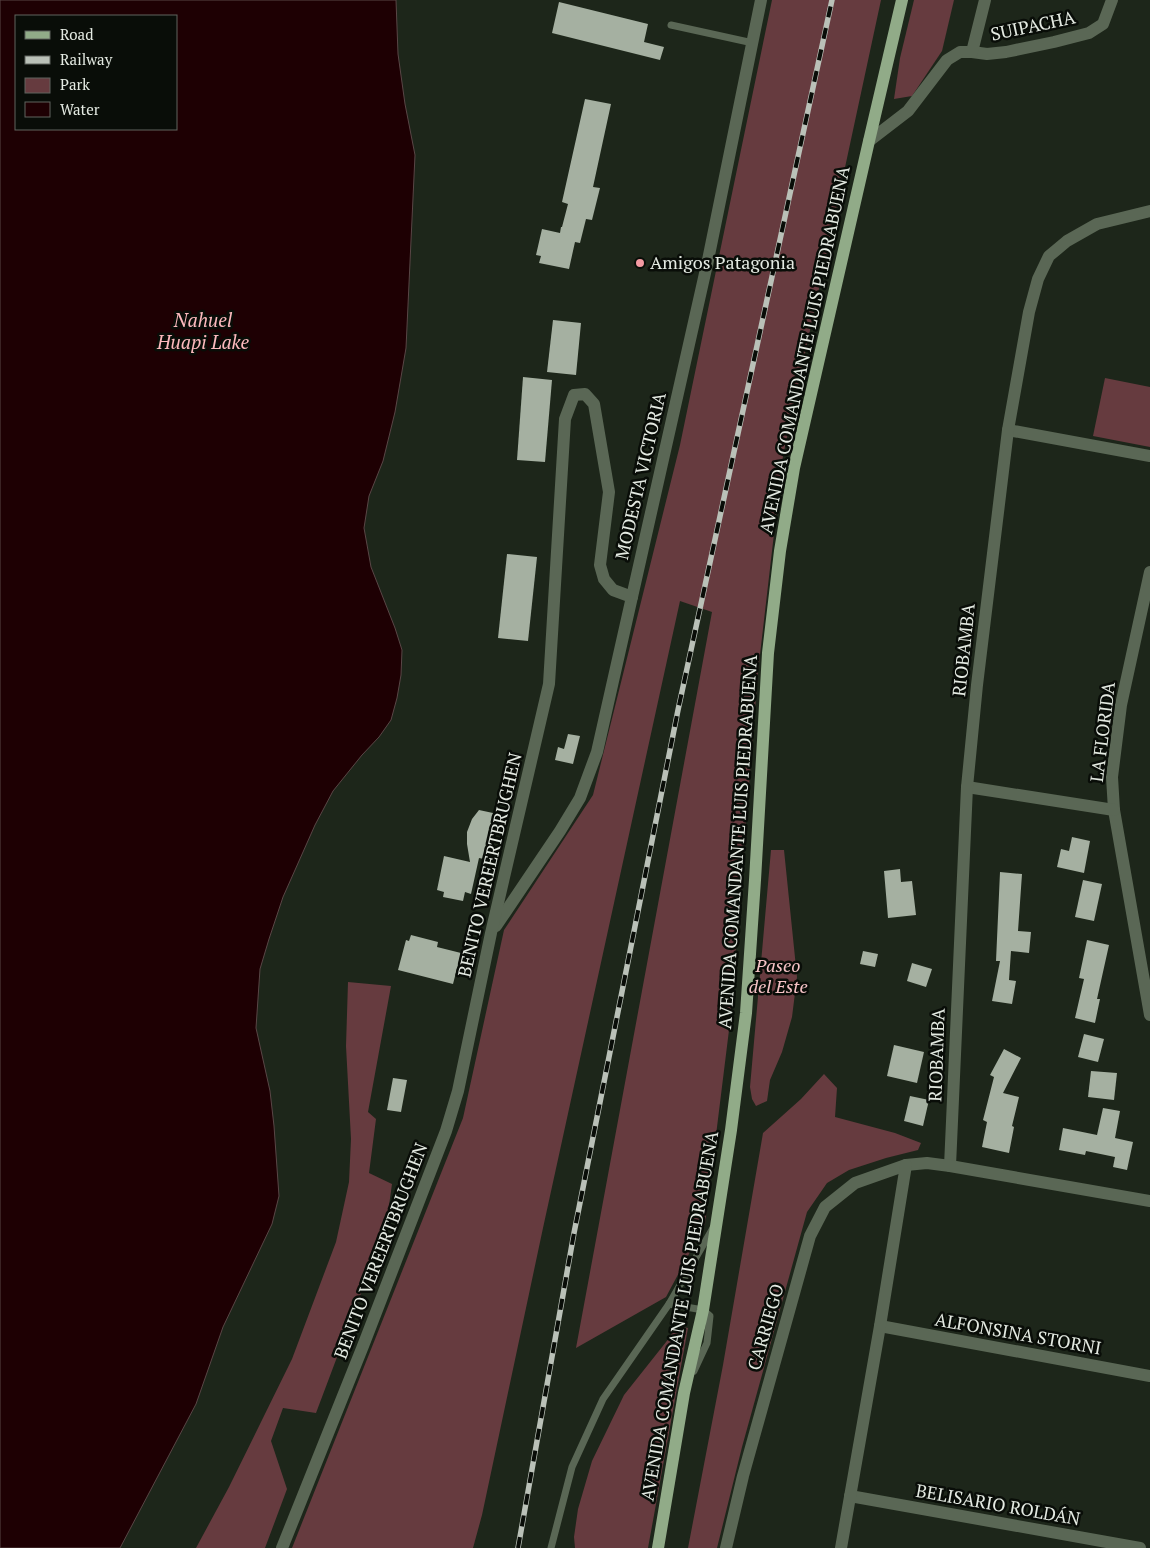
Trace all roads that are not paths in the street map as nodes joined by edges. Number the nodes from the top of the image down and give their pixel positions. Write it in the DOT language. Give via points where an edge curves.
graph roads {
  1 [pos="761,0"];
  2 [pos="902,0"];
  3 [pos="985,0"];
  4 [pos="1112,0"];
  5 [pos="671,25"];
  6 [pos="752,43"];
  7 [pos="972,52"];
  8 [pos="869,140"];
  9 [pos="1150,211"];
  10 [pos="1008,430"];
  11 [pos="1150,456"];
  12 [pos="1150,572"];
  13 [pos="632,597"];
  14 [pos="967,788"];
  15 [pos="1114,810"];
  16 [pos="491,933"];
  17 [pos="1150,1015"];
  18 [pos="906,1165"];
  19 [pos="950,1166"];
  20 [pos="1150,1202"];
  21 [pos="716,1221"];
  22 [pos="669,1304"];
  23 [pos="703,1310"];
  24 [pos="880,1326"];
  25 [pos="1150,1376"];
  26 [pos="850,1496"];
  27 [pos="282,1548"];
  28 [pos="551,1548"];
  29 [pos="658,1548"];
  30 [pos="726,1548"];
  31 [pos="842,1548"];
  32 [pos="1140,1548"];
  1 -- 6 [label="street, MODESTA VICTORIA"];
  2 -- 8 [label="main road, AVENIDA COMANDANTE LUIS PIEDRABUENA"];
  3 -- 7 [label="street"];
  4 -- 7 [label="street, SUIPACHA" via="1103,24 1089,33 1006,52"];
  5 -- 6 [label="lane"];
  6 -- 13 [label="street, MODESTA VICTORIA" via="708,260"];
  7 -- 8 [label="street" via="960,52 947,60 908,112"];
  8 -- 21 [label="main road, AVENIDA COMANDANTE LUIS PIEDRABUENA" via="794,468 780,551 768,653 746,1013"];
  9 -- 10 [label="street, RIOBAMBA" via="1097,224 1049,256 1038,278 1029,312"];
  10 -- 11 [label="street"];
  10 -- 14 [label="street, RIOBAMBA"];
  12 -- 15 [label="street, LA FLORIDA" via="1121,705 1112,777"];
  13 -- 16 [label="street, MODESTA VICTORIA" via="597,752 580,798"];
  13 -- 16 [label="street, BENITO VEREERTBRUGHEN" via="613,590 604,579 600,565 609,492 594,404 586,394 574,395 565,419 549,684"];
  14 -- 15 [label="street"];
  14 -- 19 [label="street, RIOBAMBA"];
  15 -- 17 [label="street, LA FLORIDA"];
  16 -- 27 [label="street, BENITO VEREERTBRUGHEN" via="458,1091 446,1131"];
  18 -- 19 [label="street, CARRIEGO"];
  18 -- 24 [label="street"];
  18 -- 30 [label="street, CARRIEGO" via="855,1183 824,1207 810,1236"];
  19 -- 20 [label="street, CARRIEGO"];
  21 -- 22 [label="lane"];
  21 -- 23 [label="main road, AVENIDA COMANDANTE LUIS PIEDRABUENA"];
  22 -- 23 [label="lane"];
  22 -- 28 [label="lane" via="603,1399 572,1467"];
  23 -- 29 [label="main road, AVENIDA COMANDANTE LUIS PIEDRABUENA" via="684,1393"];
  24 -- 25 [label="street, ALFONSINA STORNI"];
  24 -- 26 [label="street"];
  26 -- 31 [label="street"];
  26 -- 32 [label="street, BELISARIO ROLDÁN"];
}
